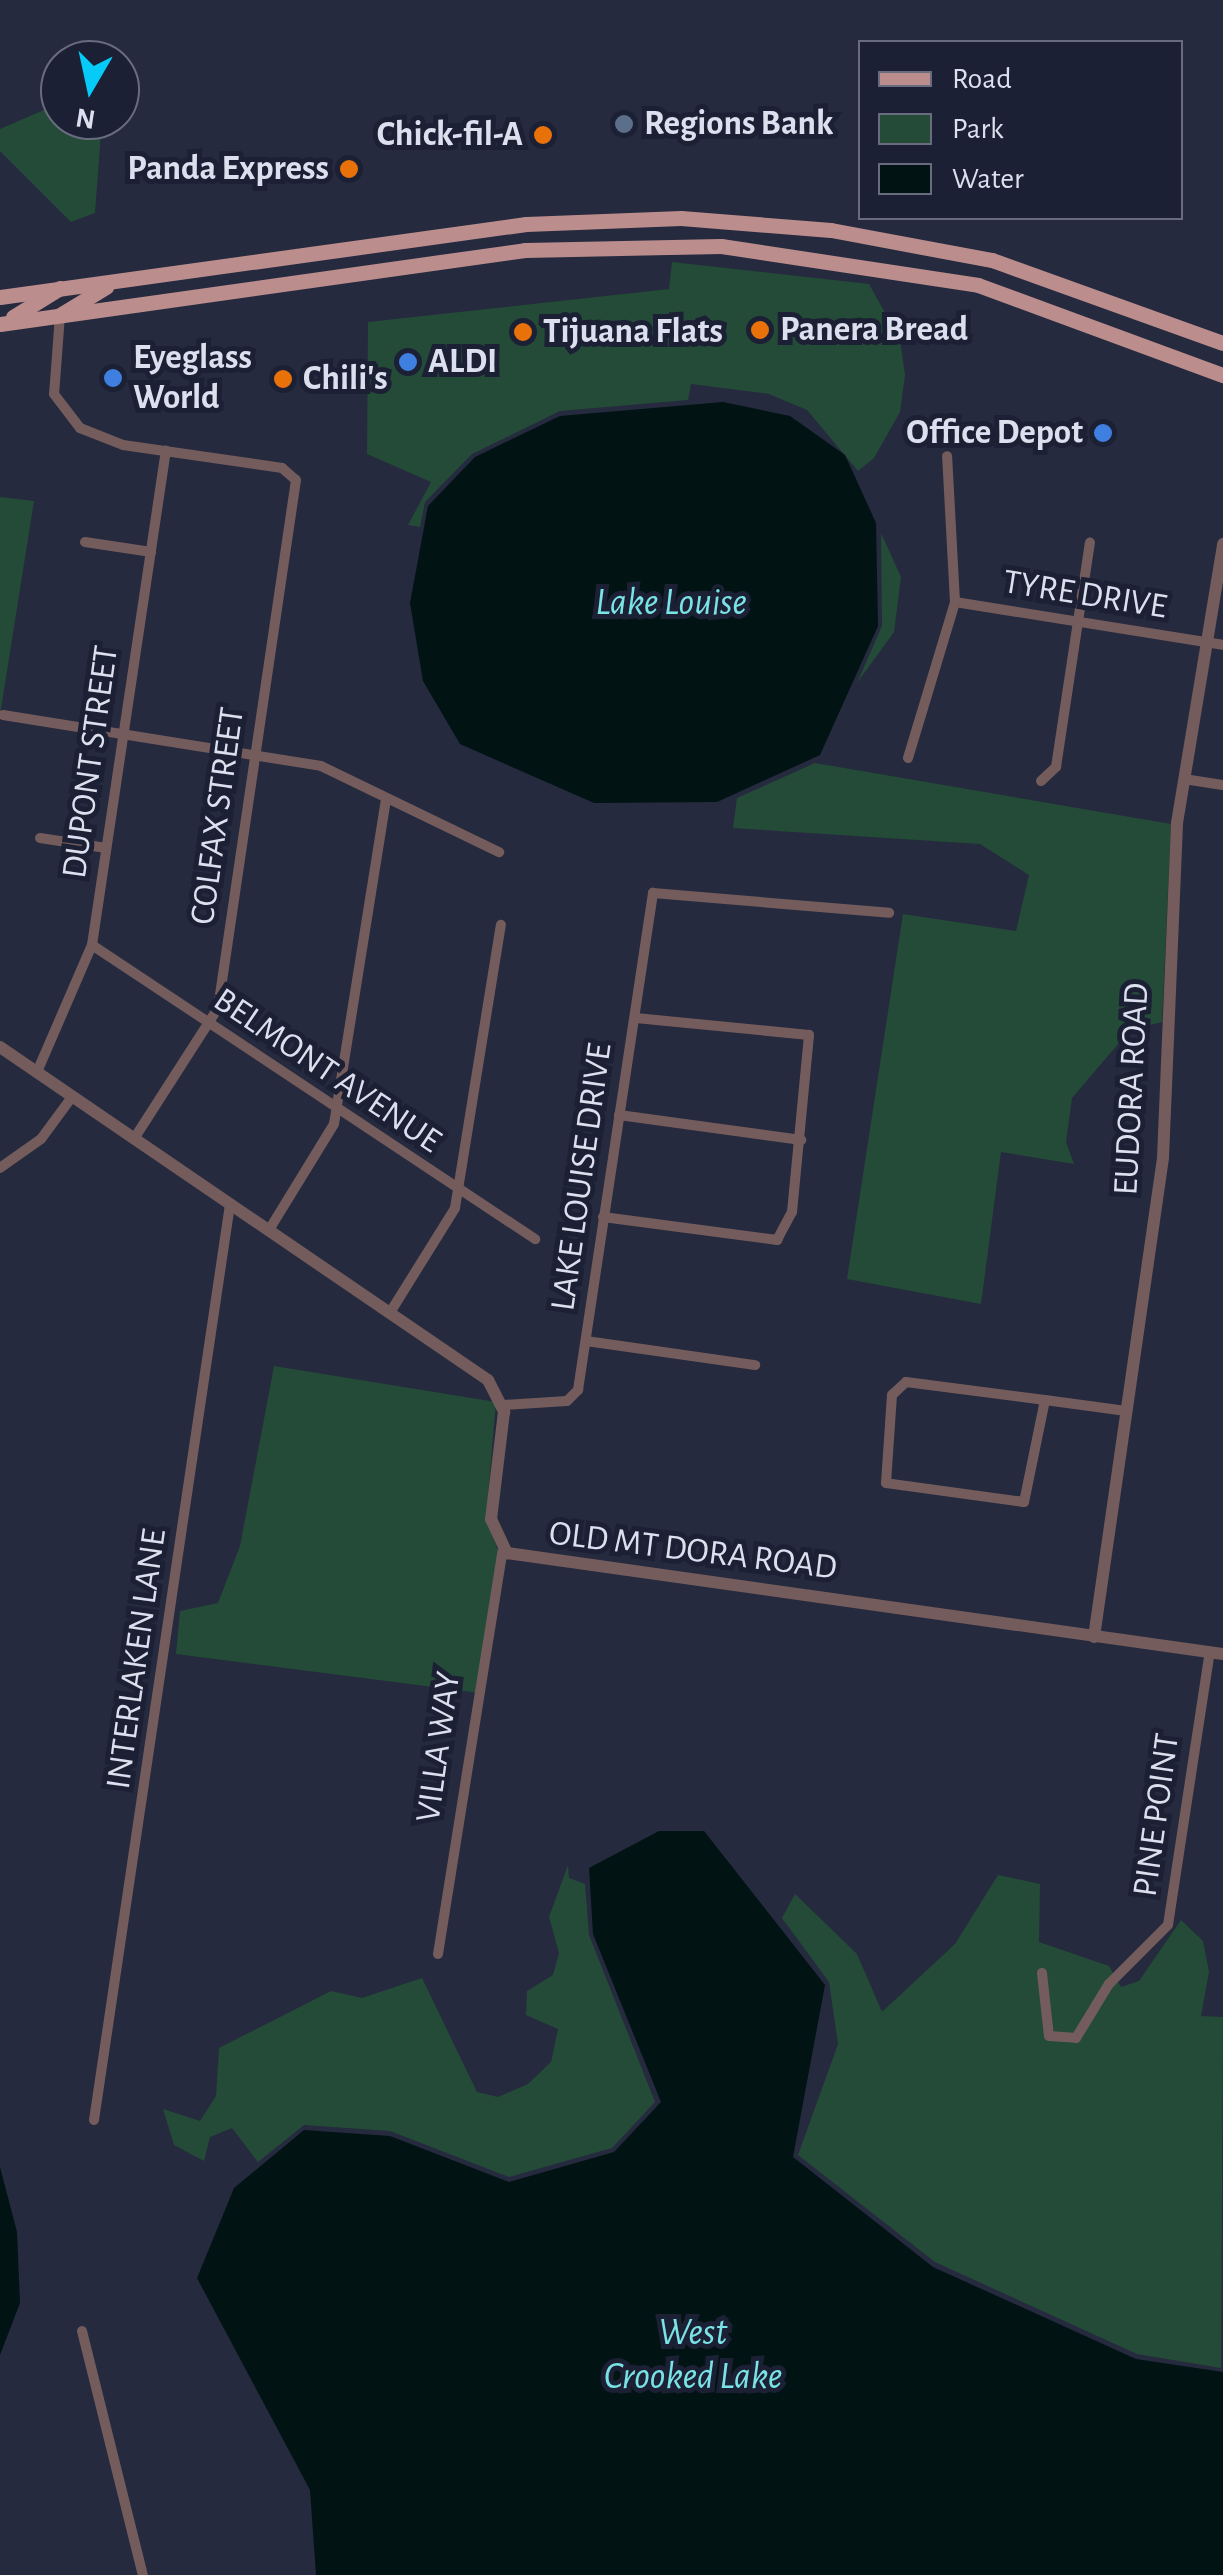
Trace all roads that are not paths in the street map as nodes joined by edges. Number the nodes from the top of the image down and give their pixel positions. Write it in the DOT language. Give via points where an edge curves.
graph roads {
  1 [pos="680,218"];
  2 [pos="677,244"];
  3 [pos="124,280"];
  4 [pos="60,288"];
  5 [pos="0,297"];
  6 [pos="60,315"];
  7 [pos="0,323"];
  8 [pos="1223,343"];
  9 [pos="1223,375"];
  10 [pos="166,451"];
  11 [pos="946,456"];
  12 [pos="85,542"];
  13 [pos="1090,543"];
  14 [pos="1223,544"];
  15 [pos="150,552"];
  16 [pos="955,602"];
  17 [pos="1080,623"];
  18 [pos="1206,642"];
  19 [pos="1223,645"];
  20 [pos="2,715"];
  21 [pos="123,734"];
  22 [pos="255,755"];
  23 [pos="908,758"];
  24 [pos="1184,779"];
  25 [pos="1041,780"];
  26 [pos="1223,786"];
  27 [pos="386,799"];
  28 [pos="40,838"];
  29 [pos="106,848"];
  30 [pos="499,852"];
  31 [pos="890,913"];
  32 [pos="501,925"];
  33 [pos="92,945"];
  34 [pos="636,1018"];
  35 [pos="211,1027"];
  36 [pos="0,1047"];
  37 [pos="36,1072"];
  38 [pos="72,1097"];
  39 [pos="336,1109"];
  40 [pos="619,1115"];
  41 [pos="134,1139"];
  42 [pos="801,1140"];
  43 [pos="0,1168"];
  44 [pos="458,1192"];
  45 [pos="230,1204"];
  46 [pos="603,1218"];
  47 [pos="269,1230"];
  48 [pos="534,1239"];
  49 [pos="390,1311"];
  50 [pos="586,1341"];
  51 [pos="755,1365"];
  52 [pos="1046,1400"];
  53 [pos="503,1405"];
  54 [pos="1126,1412"];
  55 [pos="503,1548"];
  56 [pos="1094,1637"];
  57 [pos="1216,1653"];
  58 [pos="438,1954"];
  59 [pos="1042,1974"];
  60 [pos="94,2120"];
  61 [pos="82,2330"];
  62 [pos="143,2575"];
  1 -- 2 [label="main road"];
  1 -- 3 [label="main road" via="507,226"];
  1 -- 8 [label="main road" via="831,230 992,260"];
  2 -- 6 [label="main road" via="525,250"];
  2 -- 9 [label="main road" via="828,256 978,285"];
  3 -- 4 [label="main road"];
  3 -- 6 [label="main road"];
  4 -- 5 [label="main road"];
  4 -- 7 [label="main road"];
  6 -- 7 [label="main road"];
  6 -- 10 [label="street" via="53,380 66,416 100,438"];
  10 -- 15 [label="street, DUPONT STREET"];
  10 -- 22 [label="street, COLFAX STREET" via="294,477"];
  11 -- 16 [label="street"];
  12 -- 15 [label="street"];
  13 -- 17 [label="street"];
  14 -- 18 [label="street, EUDORA ROAD"];
  15 -- 21 [label="street, DUPONT STREET"];
  16 -- 17 [label="street, TYRE DRIVE"];
  16 -- 23 [label="street"];
  17 -- 18 [label="street, TYRE DRIVE"];
  17 -- 25 [label="street" via="1056,768"];
  18 -- 19 [label="street, TYRE DRIVE"];
  18 -- 24 [label="street, EUDORA ROAD"];
  20 -- 21 [label="street"];
  21 -- 22 [label="street"];
  21 -- 29 [label="street, DUPONT STREET"];
  22 -- 27 [label="street" via="322,766"];
  22 -- 35 [label="street, COLFAX STREET"];
  24 -- 26 [label="street"];
  24 -- 54 [label="street, EUDORA ROAD" via="1172,867 1163,1158"];
  27 -- 30 [label="street"];
  27 -- 39 [label="street"];
  28 -- 29 [label="street"];
  29 -- 33 [label="street, DUPONT STREET"];
  31 -- 34 [label="street, LAKE LOUISE DRIVE" via="653,893"];
  32 -- 44 [label="street"];
  33 -- 35 [label="street, BELMONT AVENUE"];
  33 -- 37 [label="street, DUPONT STREET"];
  34 -- 40 [label="street, LAKE LOUISE DRIVE"];
  34 -- 42 [label="street" via="810,1035"];
  35 -- 39 [label="street, BELMONT AVENUE"];
  35 -- 41 [label="street, COLFAX STREET"];
  36 -- 37 [label="street"];
  37 -- 38 [label="street"];
  38 -- 41 [label="street"];
  38 -- 43 [label="street" via="42,1139"];
  39 -- 44 [label="street, BELMONT AVENUE"];
  39 -- 47 [label="street"];
  40 -- 42 [label="street"];
  40 -- 46 [label="street, LAKE LOUISE DRIVE"];
  41 -- 45 [label="street"];
  42 -- 46 [label="street" via="786,1234 742,1236"];
  44 -- 48 [label="street, BELMONT AVENUE"];
  44 -- 49 [label="street" via="441,1237"];
  45 -- 47 [label="street"];
  45 -- 60 [label="street, INTERLAKEN LANE"];
  46 -- 50 [label="street, LAKE LOUISE DRIVE"];
  47 -- 49 [label="street"];
  49 -- 53 [label="street" via="470,1365"];
  50 -- 51 [label="street"];
  50 -- 53 [label="street, LAKE LOUISE DRIVE" via="570,1399"];
  52 -- 52 [label="street" via="1031,1491 1018,1505 886,1483 892,1395 906,1382"];
  52 -- 54 [label="street"];
  53 -- 55 [label="street, OLD MT DORA ROAD" via="492,1518"];
  54 -- 56 [label="street, EUDORA ROAD"];
  55 -- 56 [label="street, OLD MT DORA ROAD" via="540,1563"];
  55 -- 58 [label="street, VILLA WAY"];
  56 -- 57 [label="street, OLD MT DORA ROAD"];
  57 -- 59 [label="street, PINE POINT" via="1168,1925 1109,1984 1076,2038 1049,2036"];
  61 -- 62 [label="street"];
}
